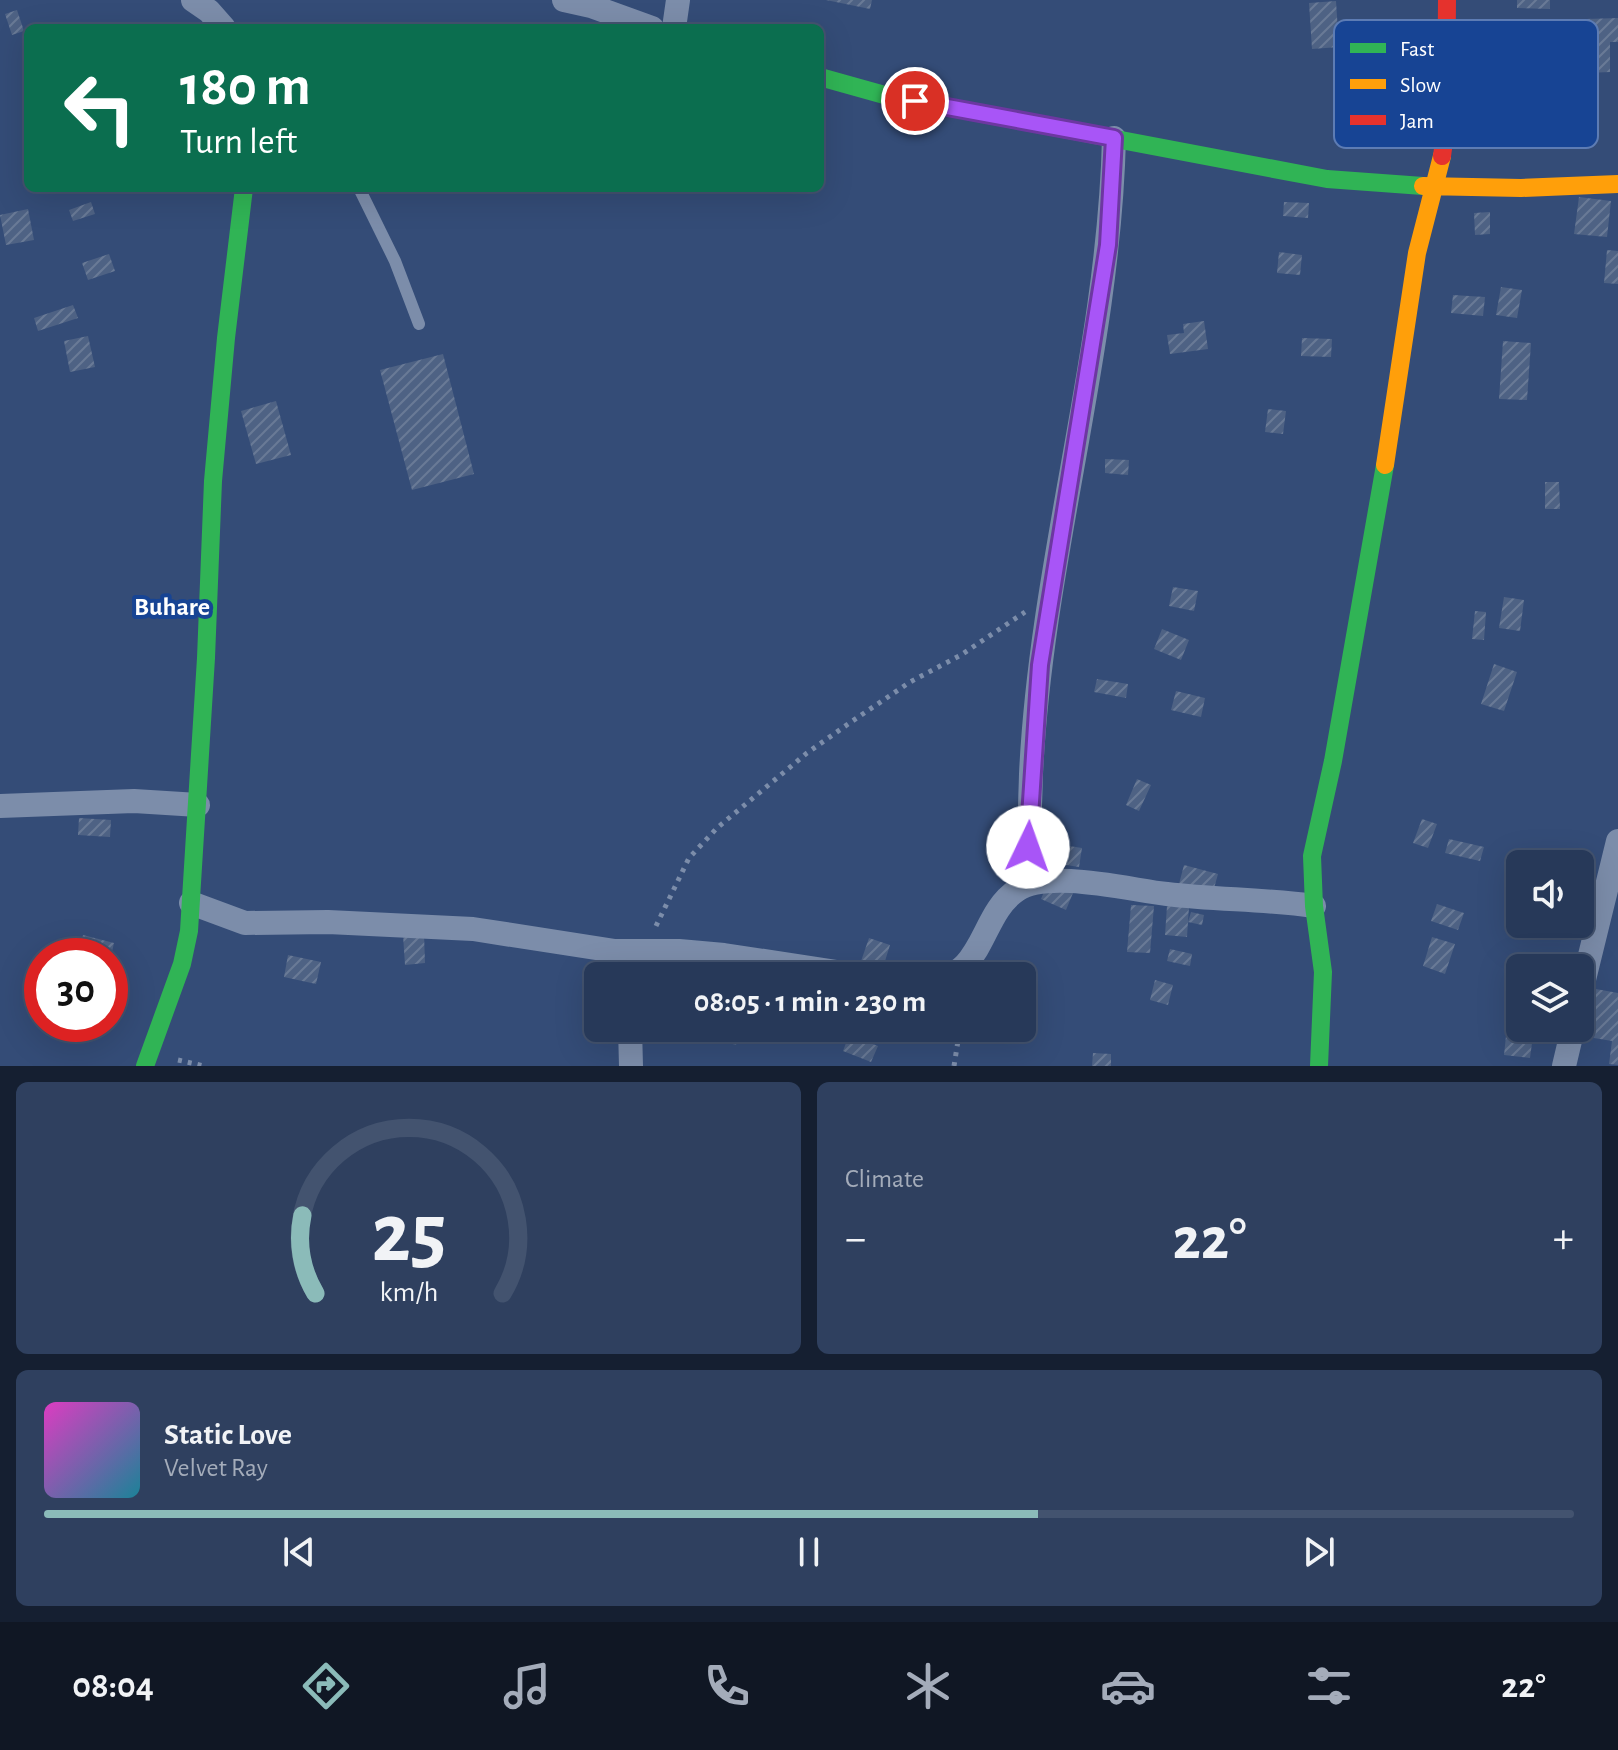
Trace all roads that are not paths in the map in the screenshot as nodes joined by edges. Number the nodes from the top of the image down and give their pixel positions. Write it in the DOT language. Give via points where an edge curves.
graph roads {
  1 [pos="193,0"];
  2 [pos="564,0"];
  3 [pos="678,0"];
  4 [pos="1447,0"];
  5 [pos="1447,20"];
  6 [pos="220,24"];
  7 [pos="641,24"];
  8 [pos="675,24"];
  9 [pos="824,78"];
  10 [pos="1114,138"];
  11 [pos="1442,148"];
  12 [pos="1618,184"];
  13 [pos="1434,185"];
  14 [pos="244,192"];
  15 [pos="361,192"];
  16 [pos="419,324"];
  17 [pos="198,805"];
  18 [pos="0,806"];
  19 [pos="1618,841"];
  20 [pos="1030,883"];
  21 [pos="191,903"];
  22 [pos="1314,906"];
  23 [pos="628,951"];
  24 [pos="1590,954"];
  25 [pos="626,962"];
  26 [pos="770,962"];
  27 [pos="967,962"];
  28 [pos="630,1042"];
  29 [pos="1570,1042"];
  30 [pos="145,1066"];
  31 [pos="631,1066"];
  32 [pos="1319,1066"];
  33 [pos="1564,1066"];
  1 -- 6 [label="street"];
  2 -- 7 [label="street"];
  3 -- 8 [label="street"];
  4 -- 5 [label="street"];
  9 -- 10 [label="street" via="888,96"];
  10 -- 13 [label="street" via="1327,179"];
  10 -- 20 [label="street" via="1108,245 1037,692"];
  11 -- 13 [label="street"];
  12 -- 13 [label="street"];
  13 -- 22 [label="street" via="1417,253 1388,449 1312,856"];
  14 -- 17 [label="street" via="213,481"];
  15 -- 16 [label="lane"];
  17 -- 18 [label="street" via="134,801"];
  17 -- 21 [label="street"];
  19 -- 24 [label="street"];
  20 -- 22 [label="street"];
  20 -- 27 [label="street" via="1010,895"];
  21 -- 23 [label="street" via="245,923 473,929"];
  21 -- 30 [label="street" via="182,964"];
  22 -- 32 [label="street" via="1323,972"];
  23 -- 25 [label="street"];
  23 -- 26 [label="street"];
  28 -- 31 [label="street"];
  29 -- 33 [label="street"];
}
